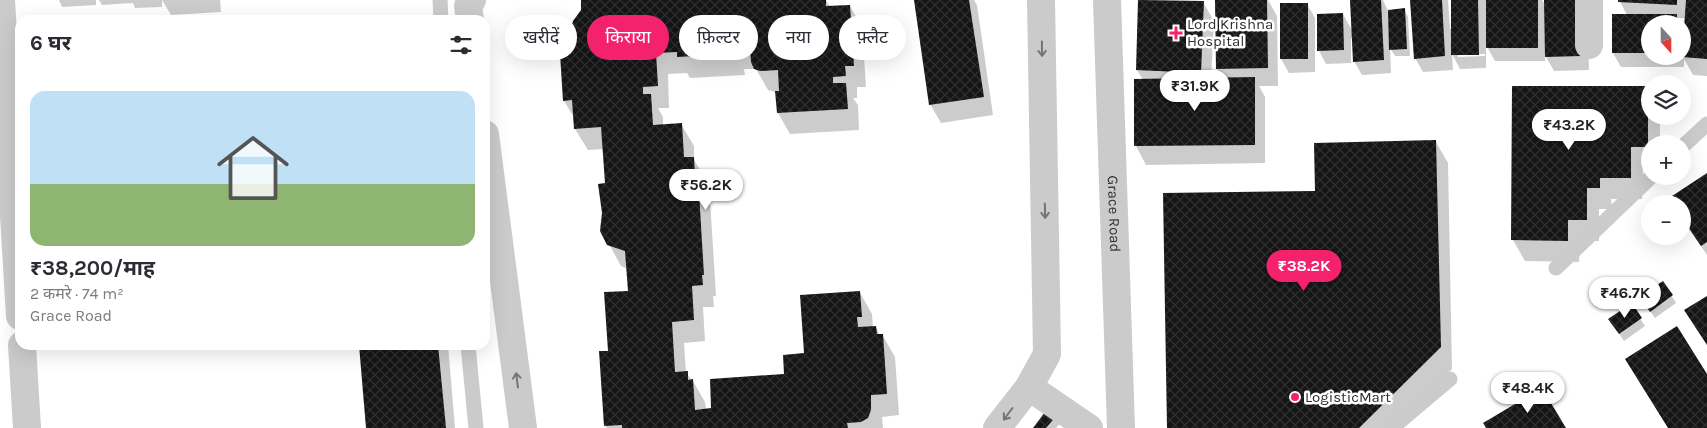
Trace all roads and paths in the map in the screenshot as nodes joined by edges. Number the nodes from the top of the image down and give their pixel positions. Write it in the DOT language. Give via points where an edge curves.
graph roads {
  1 [pos="1,0"];
  2 [pos="440,0"];
  3 [pos="472,0"];
  4 [pos="1041,0"];
  5 [pos="1107,0"];
  6 [pos="1589,0"];
  7 [pos="441,15"];
  8 [pos="469,15"];
  9 [pos="1589,46"];
  10 [pos="14,119"];
  11 [pos="1707,124"];
  12 [pos="1691,139"];
  13 [pos="15,152"];
  14 [pos="490,173"];
  15 [pos="1643,185"];
  16 [pos="1556,268"];
  17 [pos="22,350"];
  18 [pos="468,350"];
  19 [pos="1450,379"];
  20 [pos="1029,387"];
  21 [pos="27,428"];
  22 [pos="476,428"];
  23 [pos="523,428"];
  24 [pos="998,428"];
  25 [pos="1089,428"];
  26 [pos="1120,428"];
  27 [pos="1392,428"];
  1 -- 10 [label="street"];
  2 -- 7 [label="lane"];
  3 -- 8 [label="street" via="468,6"];
  4 -- 20 [label="street, one-way" via="1047,354"];
  5 -- 26 [label="street, Grace Road"];
  6 -- 9 [label="street"];
  10 -- 13 [label="street"];
  11 -- 12 [label="lane"];
  23 -- 14 [label="street, one-way"];
  15 -- 16 [label="lane"];
  17 -- 21 [label="street"];
  18 -- 22 [label="lane"];
  19 -- 27 [label="lane"];
  20 -- 24 [label="street, one-way"];
  20 -- 25 [label="street"];
}
